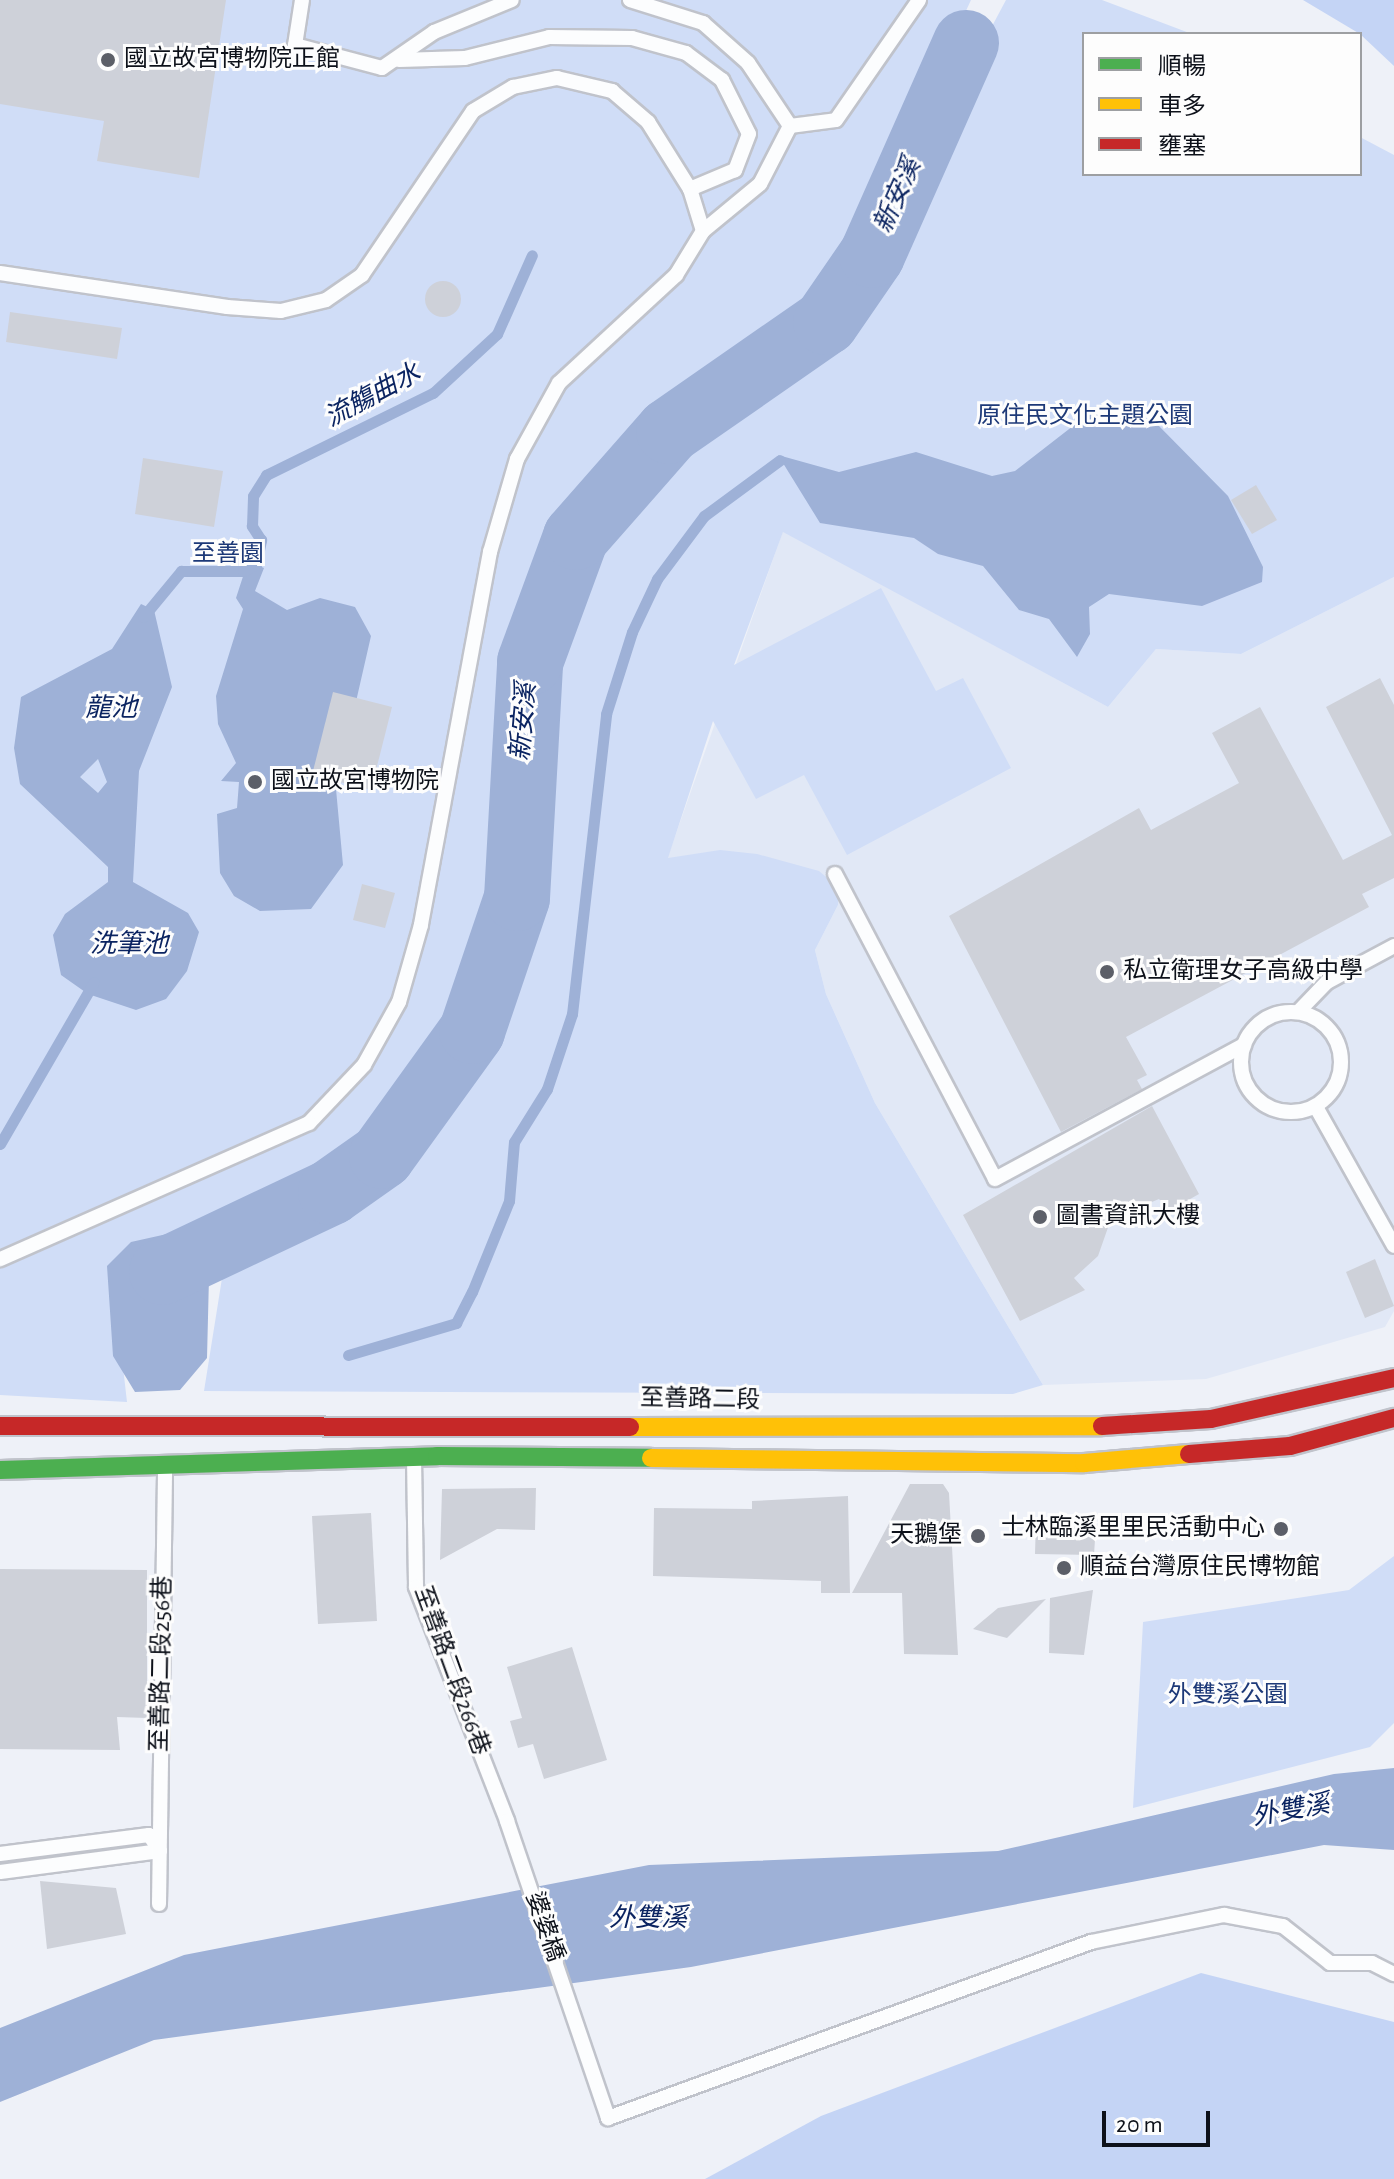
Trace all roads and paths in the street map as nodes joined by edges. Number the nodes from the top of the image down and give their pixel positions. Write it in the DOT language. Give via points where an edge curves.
graph roads {
  1 [pos="302,0"];
  2 [pos="512,0"];
  3 [pos="630,0"];
  4 [pos="919,0"];
  5 [pos="399,60"];
  6 [pos="790,126"];
  7 [pos="690,189"];
  8 [pos="703,231"];
  9 [pos="0,273"];
  10 [pos="835,874"];
  11 [pos="1394,946"];
  12 [pos="1299,1011"];
  13 [pos="1244,1045"];
  14 [pos="1316,1107"];
  15 [pos="1394,1246"];
  16 [pos="0,1259"];
  17 [pos="1394,1378"];
  18 [pos="1394,1418"];
  19 [pos="414,1422"];
  20 [pos="166,1425"];
  21 [pos="0,1426"];
  22 [pos="414,1456"];
  23 [pos="165,1465"];
  24 [pos="0,1470"];
  25 [pos="507,1821"];
  26 [pos="160,1851"];
  27 [pos="0,1854"];
  28 [pos="0,1872"];
  29 [pos="159,1904"];
  30 [pos="1394,1974"];
  1 -- 5 [label="lane" via="295,45 360,66"];
  2 -- 5 [label="lane" via="434,32"];
  3 -- 6 [label="lane" via="703,23 748,63"];
  4 -- 6 [label="lane" via="836,120"];
  5 -- 7 [label="lane" via="465,58 549,37 632,38 686,53 722,80 749,134 735,170"];
  6 -- 8 [label="lane" via="760,184"];
  7 -- 8 [label="lane"];
  7 -- 9 [label="lane" via="648,122 612,91 557,78 513,87 473,111 362,275 326,300 281,311 227,307"];
  8 -- 16 [label="lane" via="676,275 559,383 517,459 490,552 421,925 399,1002 364,1065 309,1123"];
  10 -- 13 [label="lane" via="995,1179"];
  11 -- 12 [label="lane" via="1327,982"];
  12 -- 13 [label="lane" via="1265,1019"];
  12 -- 14 [label="lane" via="1326,1026 1341,1055 1335,1086"];
  13 -- 14 [label="lane" via="1243,1077 1263,1103 1295,1112"];
  14 -- 15 [label="lane"];
  17 -- 19 [label="street, 至善路二段" via="1211,1419 1098,1427"];
  18 -- 22 [label="street" via="1290,1446 1084,1463"];
  19 -- 20 [label="street, 至善路二段"];
  19 -- 22 [label="lane, 至善路二段266巷"];
  20 -- 21 [label="street, 至善路二段"];
  20 -- 23 [label="lane, 至善路二段256巷"];
  22 -- 23 [label="street"];
  22 -- 25 [label="lane, 至善路二段266巷" via="416,1587"];
  23 -- 24 [label="street"];
  23 -- 26 [label="lane, 至善路二段256巷"];
  25 -- 30 [label="lane, 婆婆橋" via="608,2118 1091,1942 1224,1915 1283,1926 1330,1963 1372,1963"];
  26 -- 27 [label="lane" via="149,1835"];
  26 -- 28 [label="lane"];
  26 -- 29 [label="lane, 至善路二段256巷"];
}
